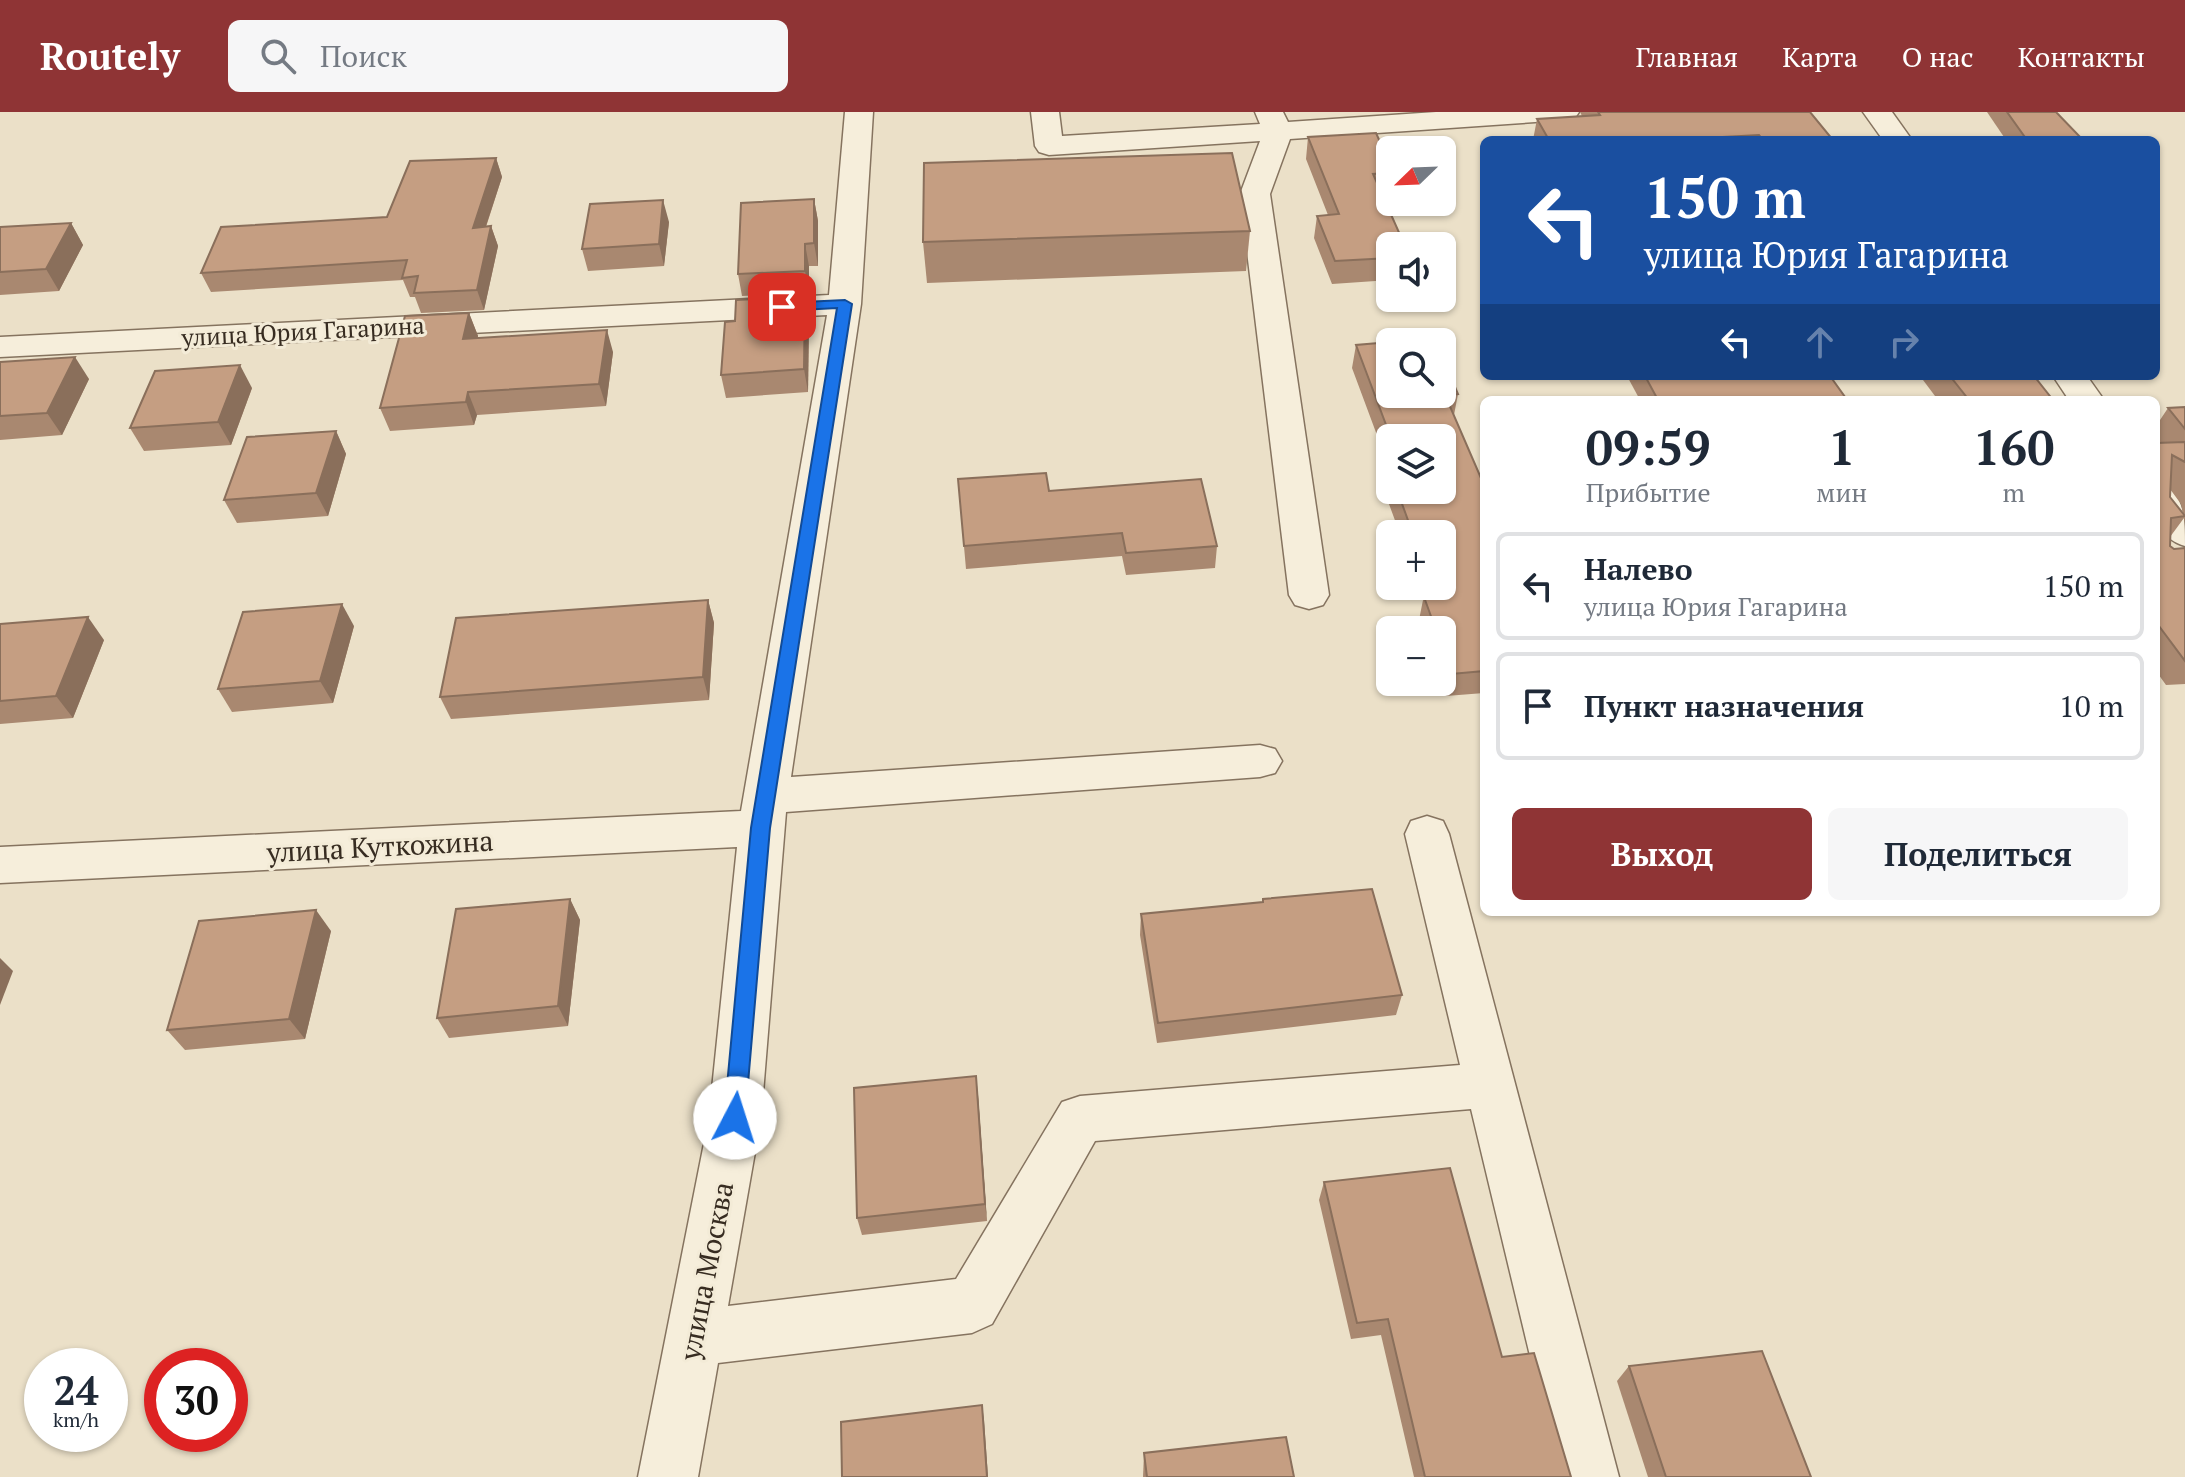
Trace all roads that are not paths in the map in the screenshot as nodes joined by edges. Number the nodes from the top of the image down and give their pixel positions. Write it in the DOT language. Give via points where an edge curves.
graph roads {
  1 [pos="859,112"];
  2 [pos="1045,112"];
  3 [pos="1565,112"];
  4 [pos="1877,112"];
  5 [pos="1274,122"];
  6 [pos="1895,136"];
  7 [pos="845,304"];
  8 [pos="0,347"];
  9 [pos="2160,499"];
  10 [pos="2185,533"];
  11 [pos="2185,555"];
  12 [pos="2160,557"];
  13 [pos="1309,595"];
  14 [pos="1260,761"];
  15 [pos="763,812"];
  16 [pos="1427,834"];
  17 [pos="0,865"];
  18 [pos="1490,1085"];
  19 [pos="694,1338"];
  20 [pos="668,1477"];
  21 [pos="1589,1477"];
  1 -- 7 [label="street, улица Москва"];
  2 -- 5 [label="street" via="1049,146"];
  3 -- 5 [label="street"];
  4 -- 6 [label="street"];
  5 -- 13 [label="street" via="1255,194"];
  7 -- 8 [label="street, улица Юрия Гагарина"];
  7 -- 15 [label="street, улица Москва"];
  9 -- 10 [label="street"];
  11 -- 12 [label="street"];
  14 -- 15 [label="street, улица Куткожина"];
  15 -- 17 [label="street, улица Куткожина"];
  15 -- 19 [label="street, улица Москва" via="735,1118"];
  16 -- 18 [label="street"];
  18 -- 19 [label="street" via="1080,1119 972,1305"];
  18 -- 21 [label="street"];
  19 -- 20 [label="street, улица Москва"];
}
